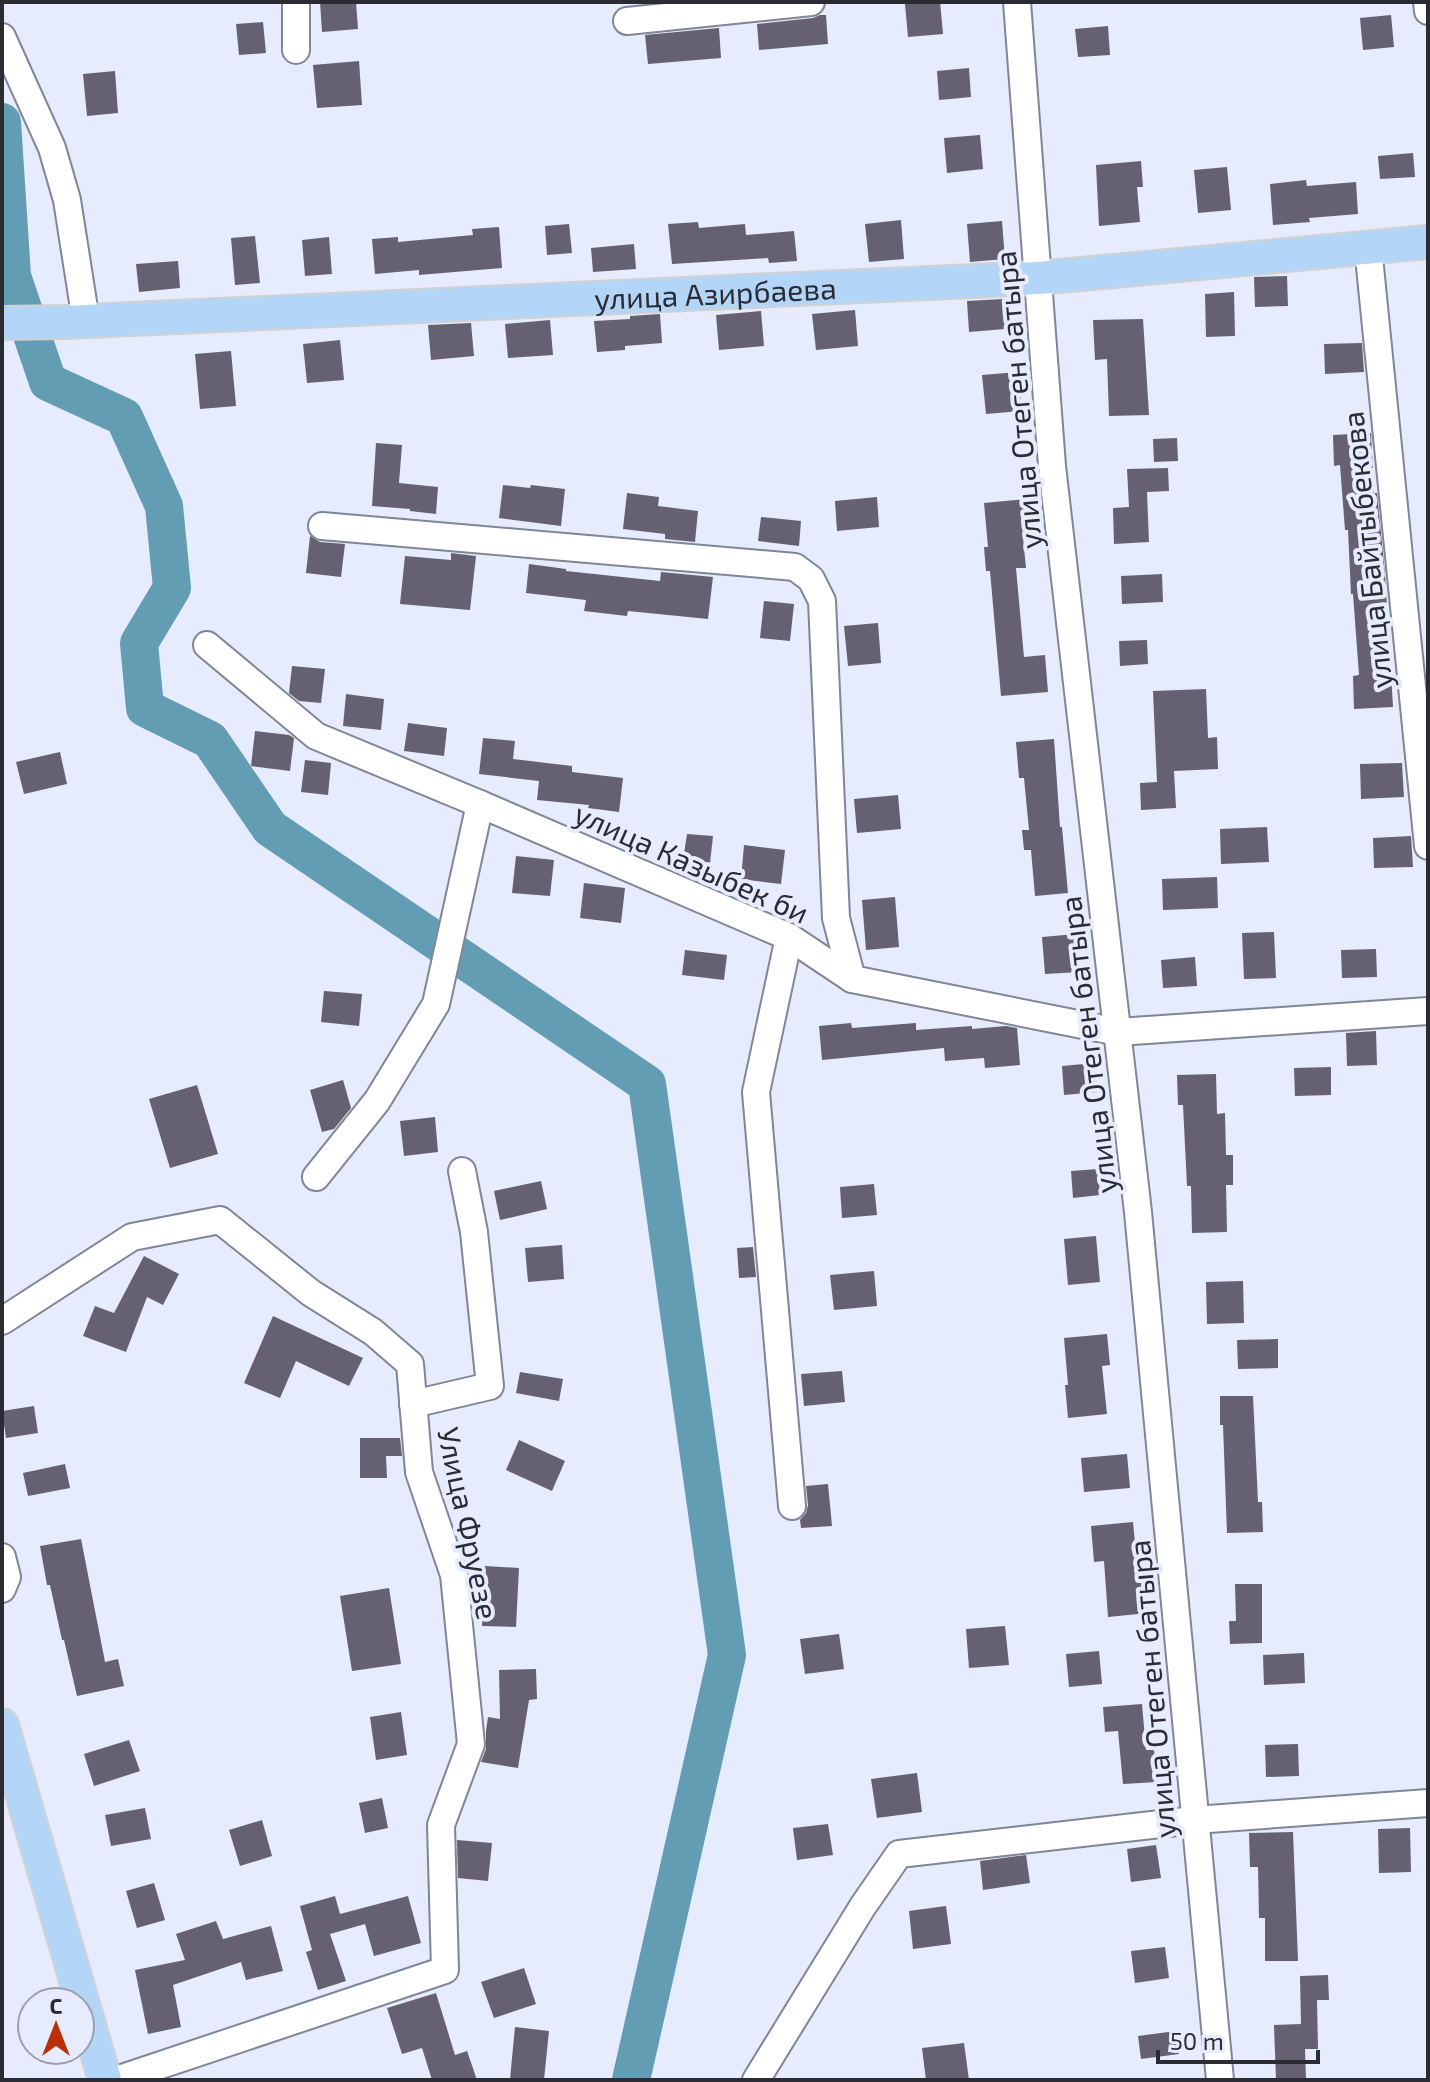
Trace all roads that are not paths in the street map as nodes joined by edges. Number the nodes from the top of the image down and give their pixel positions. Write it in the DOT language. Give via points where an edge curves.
graph roads {
  1 [pos="296,2"];
  2 [pos="811,2"];
  3 [pos="1017,2"];
  4 [pos="1427,2"];
  5 [pos="1428,11"];
  6 [pos="627,21"];
  7 [pos="2,37"];
  8 [pos="296,50"];
  9 [pos="1428,242"];
  10 [pos="1368,247"];
  11 [pos="1038,278"];
  12 [pos="76,322"];
  13 [pos="2,323"];
  14 [pos="322,526"];
  15 [pos="207,645"];
  16 [pos="480,804"];
  17 [pos="1428,846"];
  18 [pos="789,937"];
  19 [pos="852,979"];
  20 [pos="1428,1011"];
  21 [pos="1118,1032"];
  22 [pos="462,1171"];
  23 [pos="316,1177"];
  24 [pos="2,1321"];
  25 [pos="413,1404"];
  26 [pos="792,1506"];
  27 [pos="2,1557"];
  28 [pos="2,1589"];
  29 [pos="2,1725"];
  30 [pos="1428,1803"];
  31 [pos="1195,1820"];
  32 [pos="105,2080"];
  33 [pos="116,2080"];
  34 [pos="756,2080"];
  35 [pos="1220,2080"];
  1 -- 8 [label="street"];
  2 -- 6 [label="street"];
  3 -- 11 [label="street, улица Отеген батыра"];
  4 -- 5 [label="street"];
  7 -- 12 [label="street" via="52,148 67,200"];
  9 -- 10 [label="main road, улица Азирбаева"];
  10 -- 11 [label="main road, улица Азирбаева"];
  10 -- 17 [label="street, улица Байтыбекова"];
  11 -- 12 [label="main road, улица Азирбаева"];
  11 -- 21 [label="street, улица Отеген батыра" via="1052,466"];
  12 -- 13 [label="main road, улица Азирбаева"];
  14 -- 19 [label="street" via="795,567 811,579 822,601 836,918"];
  15 -- 16 [label="street, улица Казыбек би" via="316,736"];
  16 -- 18 [label="street, улица Казыбек би"];
  16 -- 23 [label="street" via="436,1004 377,1101"];
  18 -- 19 [label="street, улица Казыбек би"];
  18 -- 26 [label="street" via="756,1092"];
  19 -- 21 [label="street, улица Казыбек би"];
  20 -- 21 [label="street, улица Казыбек би"];
  21 -- 31 [label="street, улица Отеген батыра"];
  22 -- 25 [label="street" via="474,1232 490,1386"];
  24 -- 25 [label="street, Улица Фруезе" via="132,1237 220,1220 410,1364"];
  25 -- 33 [label="street, Улица Фруезе" via="419,1472 454,1575 471,1744 441,1825 445,1970"];
  27 -- 28 [label="street" via="7,1577"];
  29 -- 32 [label="main road"];
  30 -- 31 [label="street"];
  31 -- 34 [label="street" via="899,1854"];
  31 -- 35 [label="street, улица Отеген батыра"];
}
